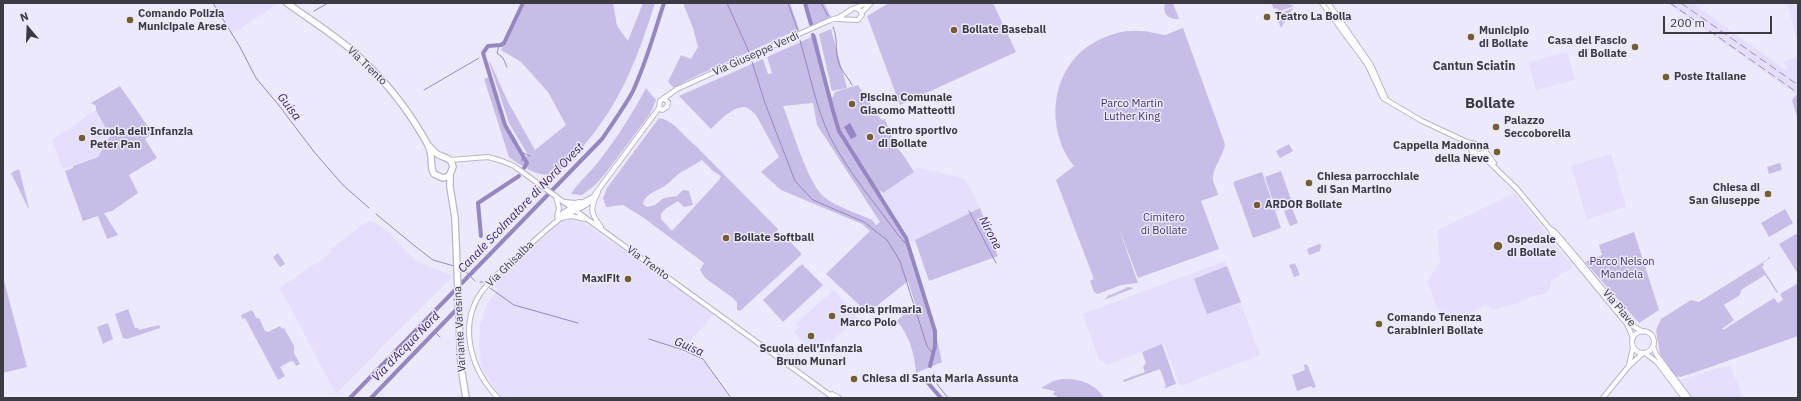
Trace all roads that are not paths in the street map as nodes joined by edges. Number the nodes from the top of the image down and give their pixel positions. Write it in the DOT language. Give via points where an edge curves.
graph roads {
  1 [pos="287,3"];
  2 [pos="868,3"];
  3 [pos="871,3"];
  4 [pos="1322,3"];
  5 [pos="1328,3"];
  6 [pos="856,8"];
  7 [pos="849,12"];
  8 [pos="861,13"];
  9 [pos="834,19"];
  10 [pos="851,20"];
  11 [pos="666,100"];
  12 [pos="1387,100"];
  13 [pos="659,108"];
  14 [pos="1467,142"];
  15 [pos="1475,144"];
  16 [pos="428,146"];
  17 [pos="1471,148"];
  18 [pos="1486,152"];
  19 [pos="1478,154"];
  20 [pos="440,156"];
  21 [pos="450,160"];
  22 [pos="463,160"];
  23 [pos="433,162"];
  24 [pos="453,167"];
  25 [pos="450,175"];
  26 [pos="442,178"];
  27 [pos="602,185"];
  28 [pos="450,187"];
  29 [pos="1517,189"];
  30 [pos="556,196"];
  31 [pos="597,196"];
  32 [pos="563,201"];
  33 [pos="574,209"];
  34 [pos="588,219"];
  35 [pos="557,220"];
  36 [pos="1550,229"];
  37 [pos="603,230"];
  38 [pos="1642,332"];
  39 [pos="1633,338"];
  40 [pos="1653,345"];
  41 [pos="1633,347"];
  42 [pos="1644,353"];
  43 [pos="1628,367"];
  44 [pos="824,390"];
  45 [pos="466,398"];
  46 [pos="498,398"];
  47 [pos="834,398"];
  48 [pos="839,398"];
  49 [pos="1603,398"];
  50 [pos="1684,398"];
  51 [pos="1689,398"];
  1 -- 16 [label="main road, Via Trento" via="338,40 372,69 394,95"];
  2 -- 6 [label="street"];
  3 -- 8 [label="street"];
  4 -- 12 [label="street" via="1369,68 1380,94"];
  5 -- 12 [label="street" via="1374,70"];
  6 -- 7 [label="street"];
  6 -- 8 [label="street"];
  7 -- 9 [label="street, Via Giuseppe Verdi"];
  7 -- 10 [label="street"];
  8 -- 10 [label="street" via="858,20"];
  9 -- 10 [label="street, Via Giuseppe Verdi"];
  9 -- 11 [label="street, Via Giuseppe Verdi" via="677,89"];
  11 -- 13 [label="street" via="659,103"];
  11 -- 13 [label="street" via="668,105 665,109"];
  12 -- 14 [label="street" via="1420,120"];
  13 -- 27 [label="street"];
  14 -- 15 [label="street"];
  14 -- 17 [label="street, Via Piave"];
  15 -- 17 [label="street"];
  15 -- 18 [label="street, Via Piave" via="1483,146"];
  16 -- 20 [label="main road, Via Trento"];
  16 -- 23 [label="main road, Via Trento"];
  17 -- 19 [label="street, Via Piave" via="1472,152"];
  18 -- 19 [label="street"];
  18 -- 29 [label="street, Via Piave"];
  19 -- 29 [label="street, Via Piave"];
  20 -- 21 [label="main road, Via Trento"];
  20 -- 23 [label="main road"];
  21 -- 22 [label="street, Via Trento"];
  21 -- 24 [label="main road"];
  22 -- 24 [label="street, Via Trento"];
  22 -- 30 [label="street, Via Trento" via="481,157 502,161 514,166"];
  23 -- 26 [label="main road, Via Trento" via="432,172"];
  24 -- 25 [label="main road"];
  25 -- 26 [label="main road"];
  25 -- 28 [label="main road, Variante Varesina"];
  26 -- 28 [label="main road, Variante Varesina"];
  27 -- 31 [label="street"];
  27 -- 32 [label="street" via="578,203"];
  27 -- 33 [label="street" via="593,197"];
  28 -- 45 [label="main road, Variante Varesina" via="454,205 461,367"];
  29 -- 36 [label="street, Via Piave"];
  30 -- 32 [label="street, Via Trento"];
  30 -- 35 [label="street" via="559,208"];
  31 -- 33 [label="street" via="589,203"];
  31 -- 37 [label="street" via="592,212"];
  32 -- 33 [label="street, Via Trento"];
  33 -- 34 [label="street, Via Trento"];
  33 -- 35 [label="street, Via Ghisalba"];
  34 -- 35 [label="street" via="571,216"];
  34 -- 37 [label="street, Via Trento"];
  35 -- 46 [label="street, Via Ghisalba" via="488,284 480,294 472,313 469,337 474,361 484,381"];
  36 -- 38 [label="street, Via Piave" via="1564,242 1633,326"];
  36 -- 39 [label="street, Via Piave" via="1627,324"];
  37 -- 44 [label="street, Via Trento"];
  38 -- 39 [label="street"];
  38 -- 40 [label="street" via="1651,336"];
  39 -- 41 [label="street"];
  40 -- 42 [label="street" via="1651,350"];
  40 -- 51 [label="street" via="1656,354"];
  41 -- 42 [label="street" via="1637,352"];
  41 -- 43 [label="street"];
  42 -- 43 [label="street"];
  42 -- 50 [label="street" via="1657,362"];
  43 -- 49 [label="street"];
  44 -- 47 [label="street"];
  44 -- 48 [label="street"];
}
